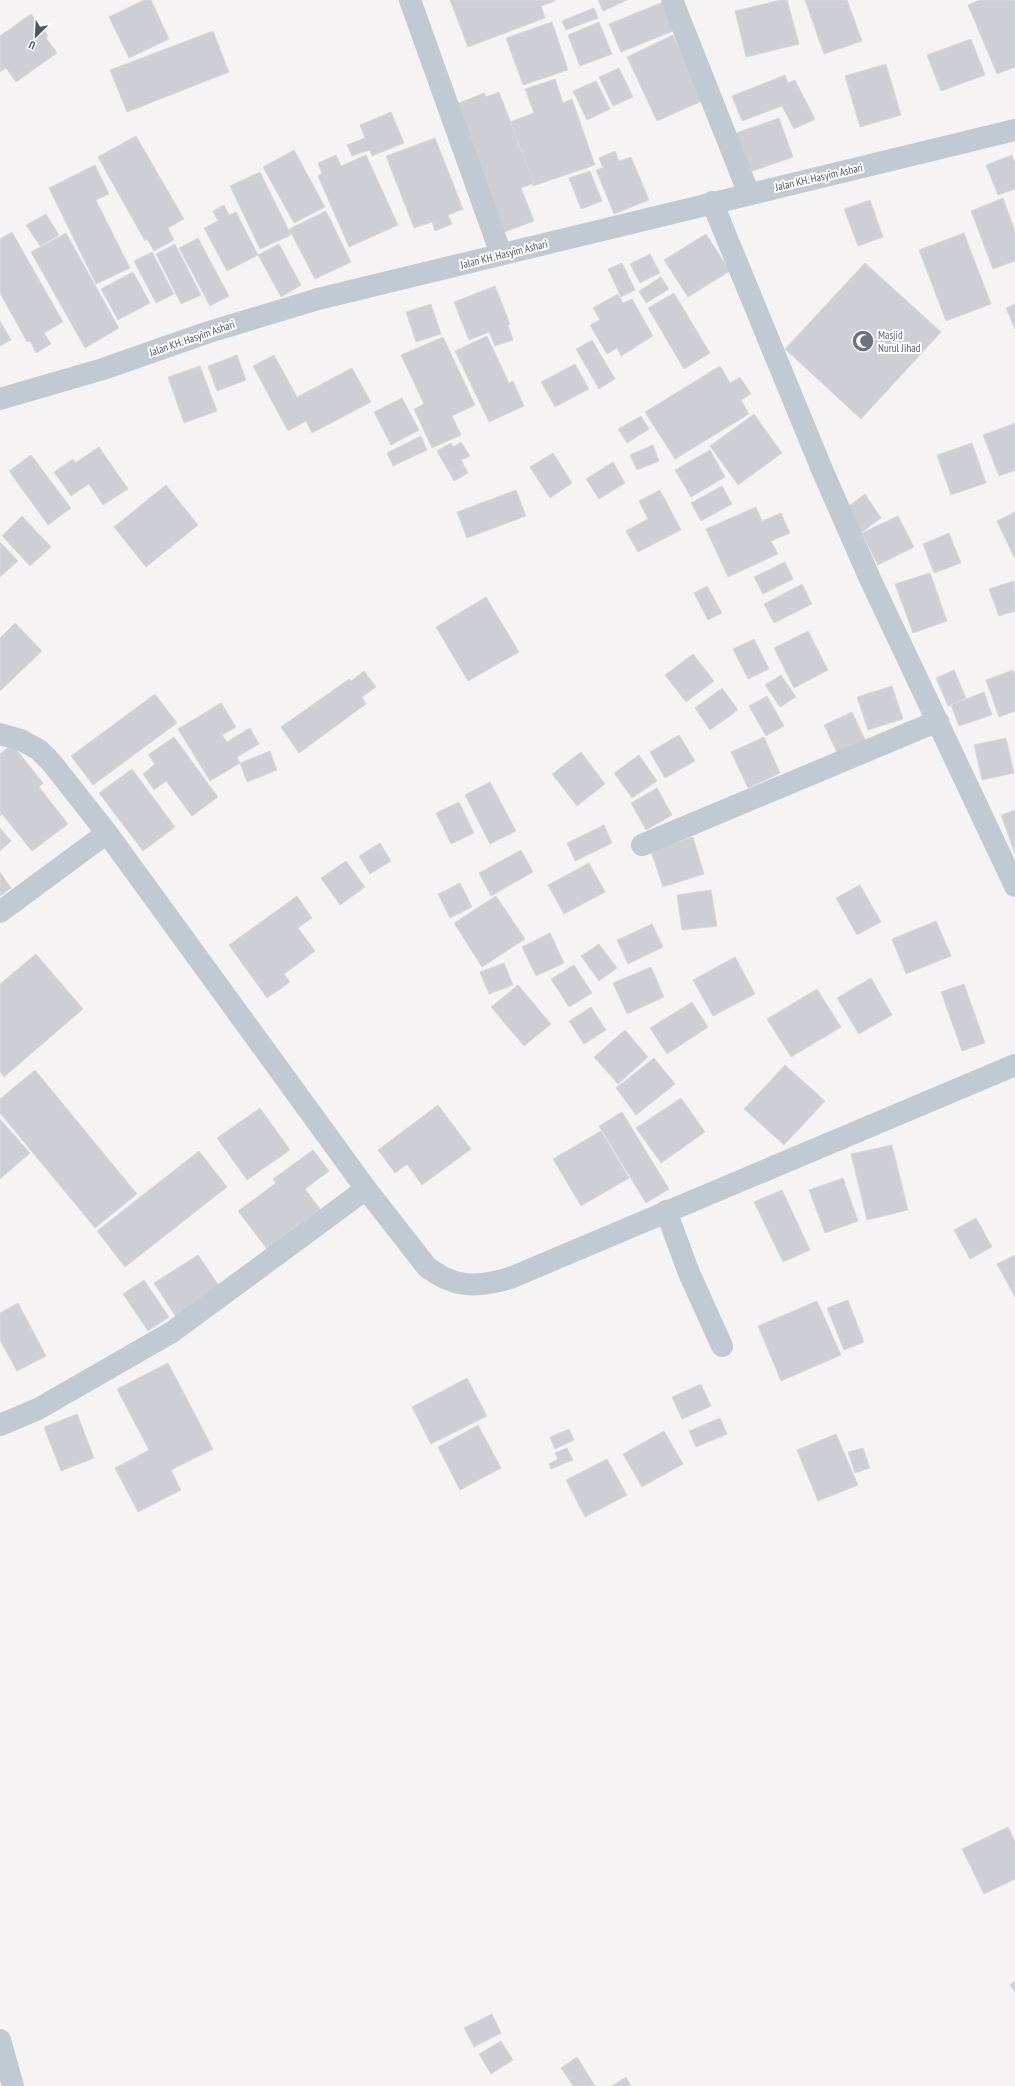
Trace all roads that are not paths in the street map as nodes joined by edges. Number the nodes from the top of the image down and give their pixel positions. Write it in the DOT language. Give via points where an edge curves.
graph roads {
  1 [pos="410,0"];
  2 [pos="672,0"];
  3 [pos="1015,130"];
  4 [pos="749,194"];
  5 [pos="712,202"];
  6 [pos="501,254"];
  7 [pos="0,399"];
  8 [pos="938,721"];
  9 [pos="0,734"];
  10 [pos="107,832"];
  11 [pos="642,846"];
  12 [pos="1015,886"];
  13 [pos="0,912"];
  14 [pos="1015,1065"];
  15 [pos="366,1189"];
  16 [pos="666,1211"];
  17 [pos="722,1346"];
  18 [pos="0,1425"];
  19 [pos="0,2040"];
  20 [pos="13,2086"];
  1 -- 6 [label="street"];
  2 -- 4 [label="street"];
  3 -- 4 [label="street, Jalan KH. Hasyim Ashari"];
  4 -- 5 [label="street, Jalan KH. Hasyim Ashari"];
  5 -- 6 [label="street, Jalan KH. Hasyim Ashari"];
  5 -- 8 [label="street" via="823,472 871,581"];
  6 -- 7 [label="street, Jalan KH. Hasyim Ashari" via="318,299 209,332 103,369"];
  8 -- 11 [label="street"];
  8 -- 12 [label="street"];
  9 -- 10 [label="street" via="21,740 38,750 51,762"];
  10 -- 13 [label="street"];
  10 -- 15 [label="street"];
  14 -- 16 [label="street"];
  15 -- 16 [label="street" via="427,1266 437,1274 463,1284 491,1284 510,1278"];
  15 -- 18 [label="street" via="172,1332 38,1409"];
  16 -- 17 [label="street" via="689,1273"];
  19 -- 20 [label="street"];
}
